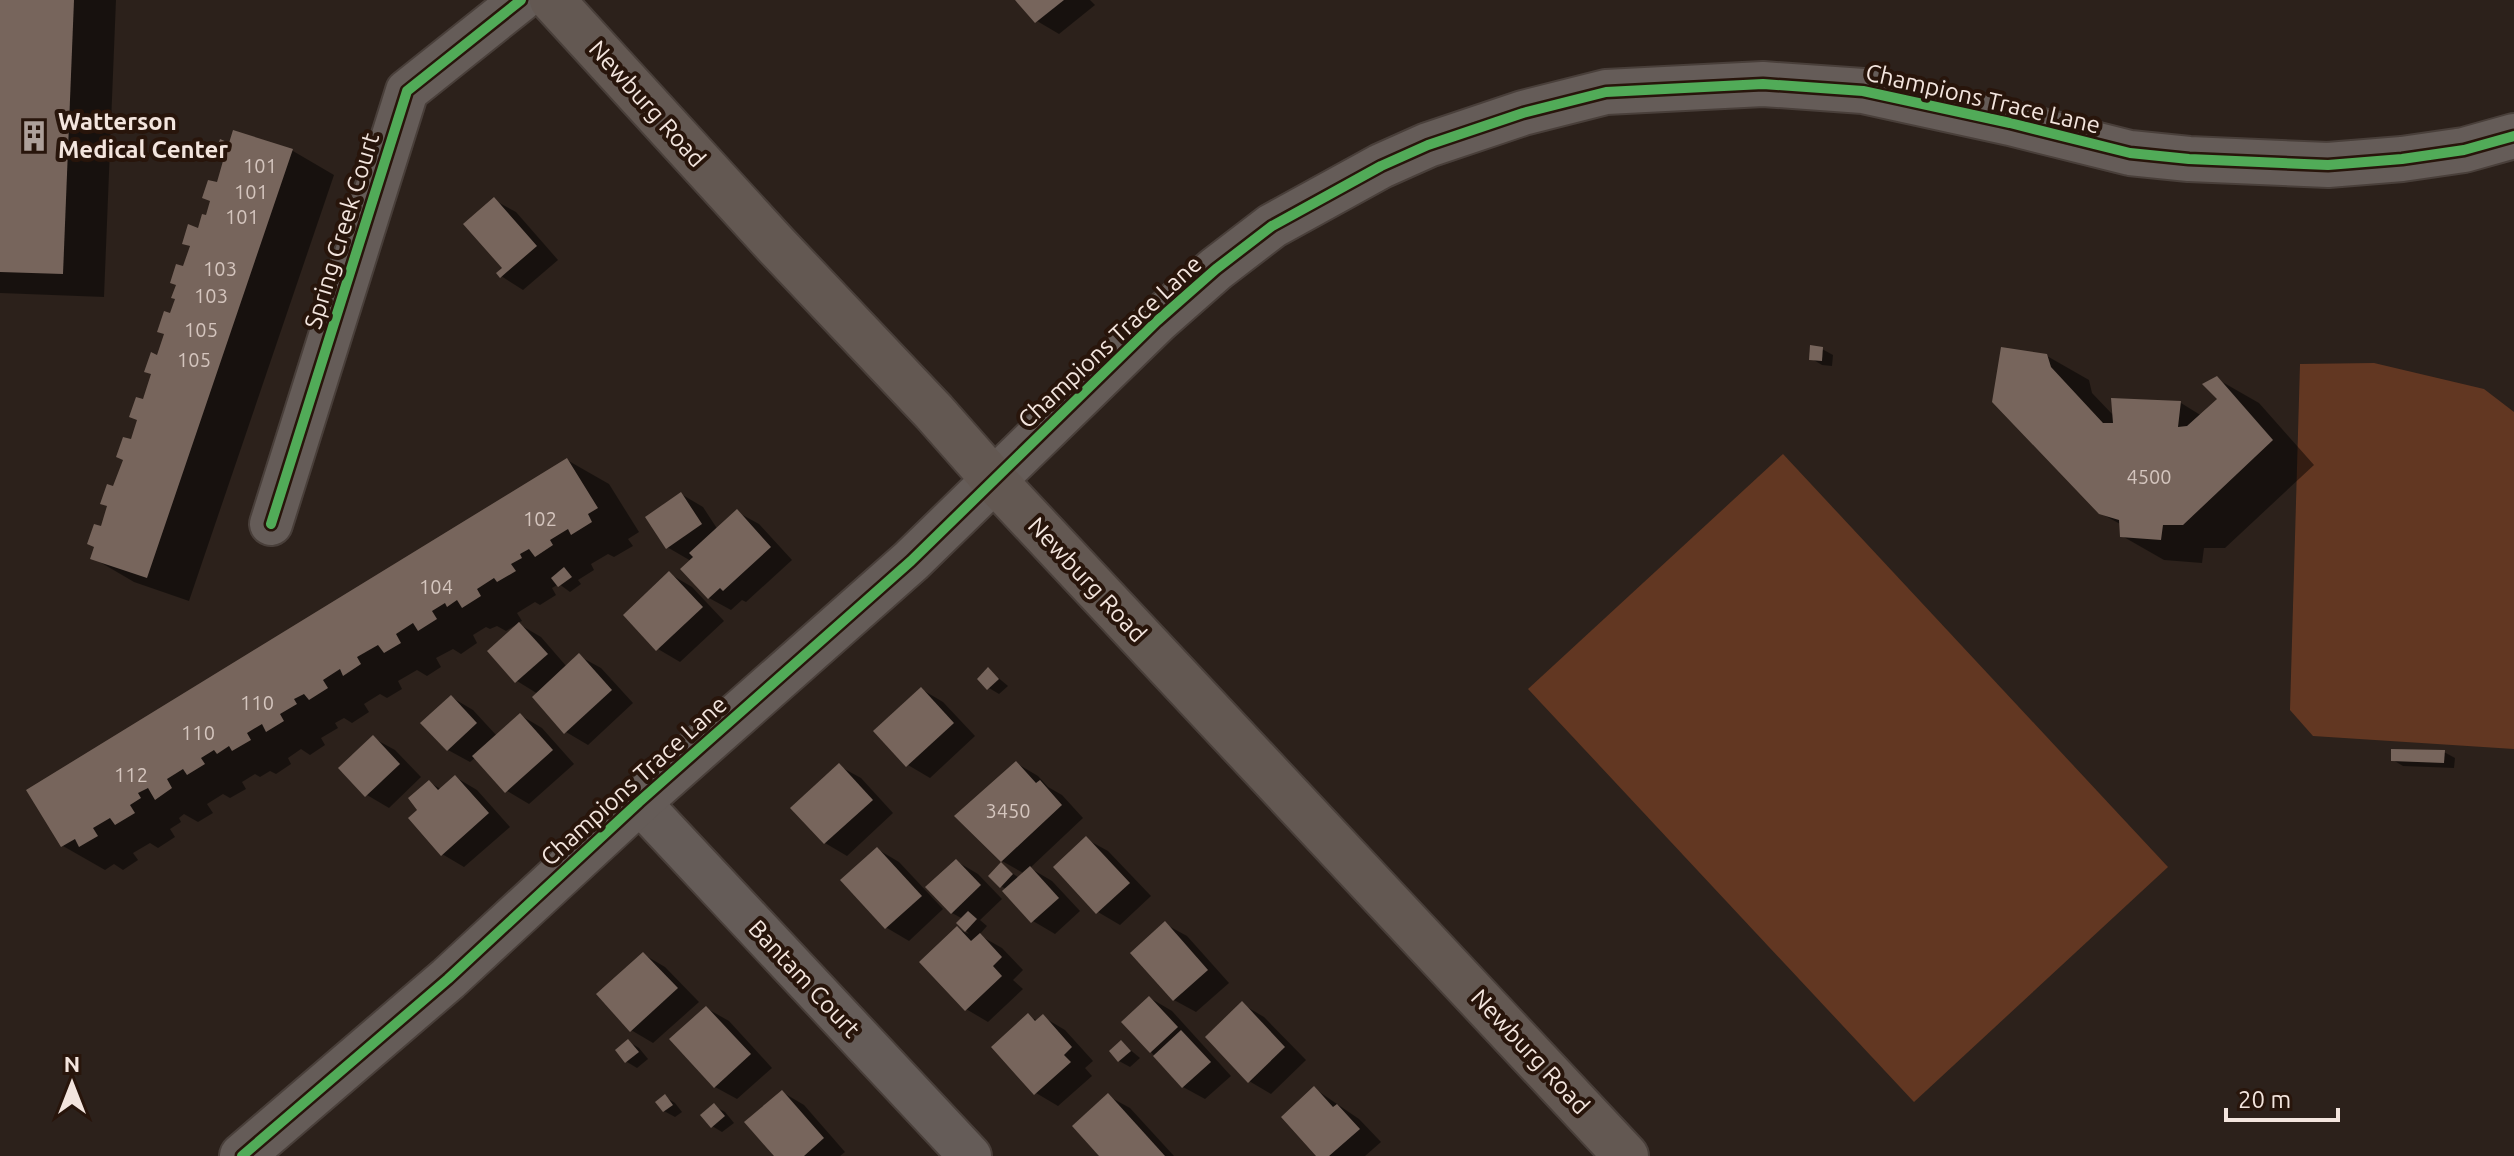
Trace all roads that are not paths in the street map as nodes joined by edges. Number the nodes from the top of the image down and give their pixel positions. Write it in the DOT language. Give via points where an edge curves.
graph roads {
  1 [pos="521,0"];
  2 [pos="552,0"];
  3 [pos="2514,136"];
  4 [pos="993,479"];
  5 [pos="271,524"];
  6 [pos="639,802"];
  7 [pos="242,1156"];
  8 [pos="970,1156"];
  9 [pos="1626,1156"];
  1 -- 5 [label="street, Spring Creek Court" via="407,91"];
  2 -- 4 [label="main road, Newburg Road"];
  3 -- 4 [label="street, Champions Trace Lane" via="2464,150 2328,165 2189,159 2130,153 1822,86 1606,92 1428,145 1272,226 1157,321"];
  4 -- 6 [label="street, Champions Trace Lane" via="911,561"];
  4 -- 9 [label="main road, Newburg Road"];
  6 -- 7 [label="street, Champions Trace Lane" via="448,979"];
  6 -- 8 [label="street, Bantam Court"];
}
